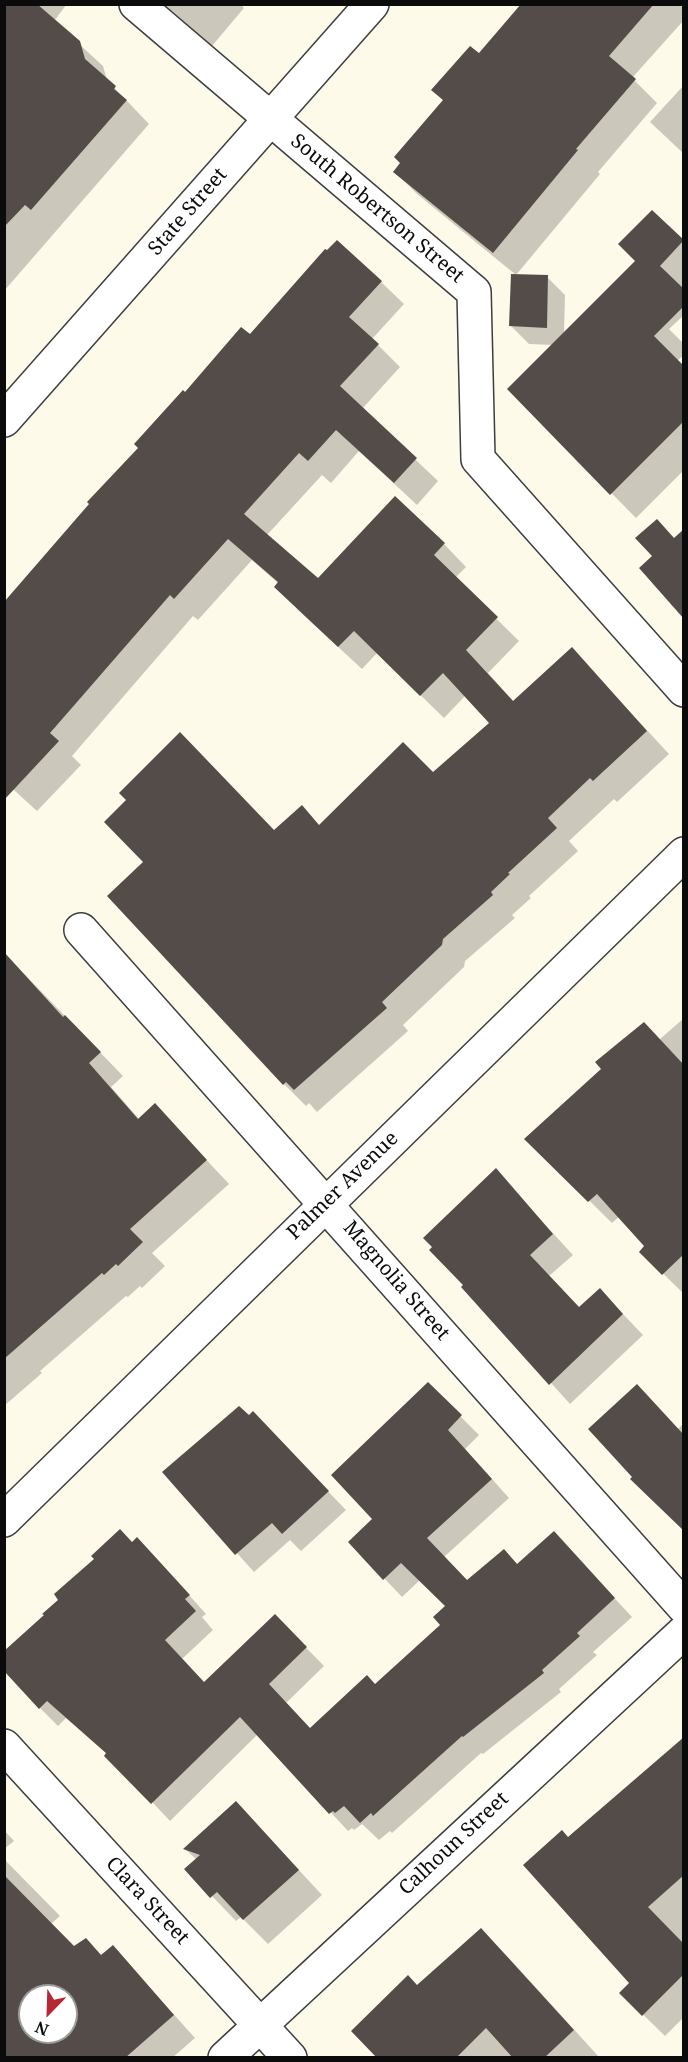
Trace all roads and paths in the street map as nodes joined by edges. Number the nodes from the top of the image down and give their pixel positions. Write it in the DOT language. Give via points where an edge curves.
graph roads {
  1 [pos="136,4"];
  2 [pos="372,4"];
  3 [pos="271,119"];
  4 [pos="4,420"];
  5 [pos="684,690"];
  6 [pos="684,854"];
  7 [pos="81,930"];
  8 [pos="326,1202"];
  9 [pos="4,1520"];
  10 [pos="684,1606"];
  11 [pos="684,1632"];
  12 [pos="4,1746"];
  13 [pos="260,2024"];
  14 [pos="225,2058"];
  15 [pos="290,2058"];
  1 -- 3 [label="street, South Robertson Street"];
  2 -- 3 [label="street, State Street"];
  3 -- 4 [label="street, State Street"];
  3 -- 5 [label="street, South Robertson Street" via="474,292 478,459"];
  6 -- 8 [label="street, Palmer Avenue"];
  7 -- 8 [label="street, Magnolia Street"];
  8 -- 9 [label="street, Palmer Avenue"];
  8 -- 10 [label="street, Magnolia Street"];
  11 -- 13 [label="street, Calhoun Street"];
  12 -- 13 [label="street, Clara Street"];
  13 -- 14 [label="street, Calhoun Street"];
  13 -- 15 [label="street, Clara Street"];
}
